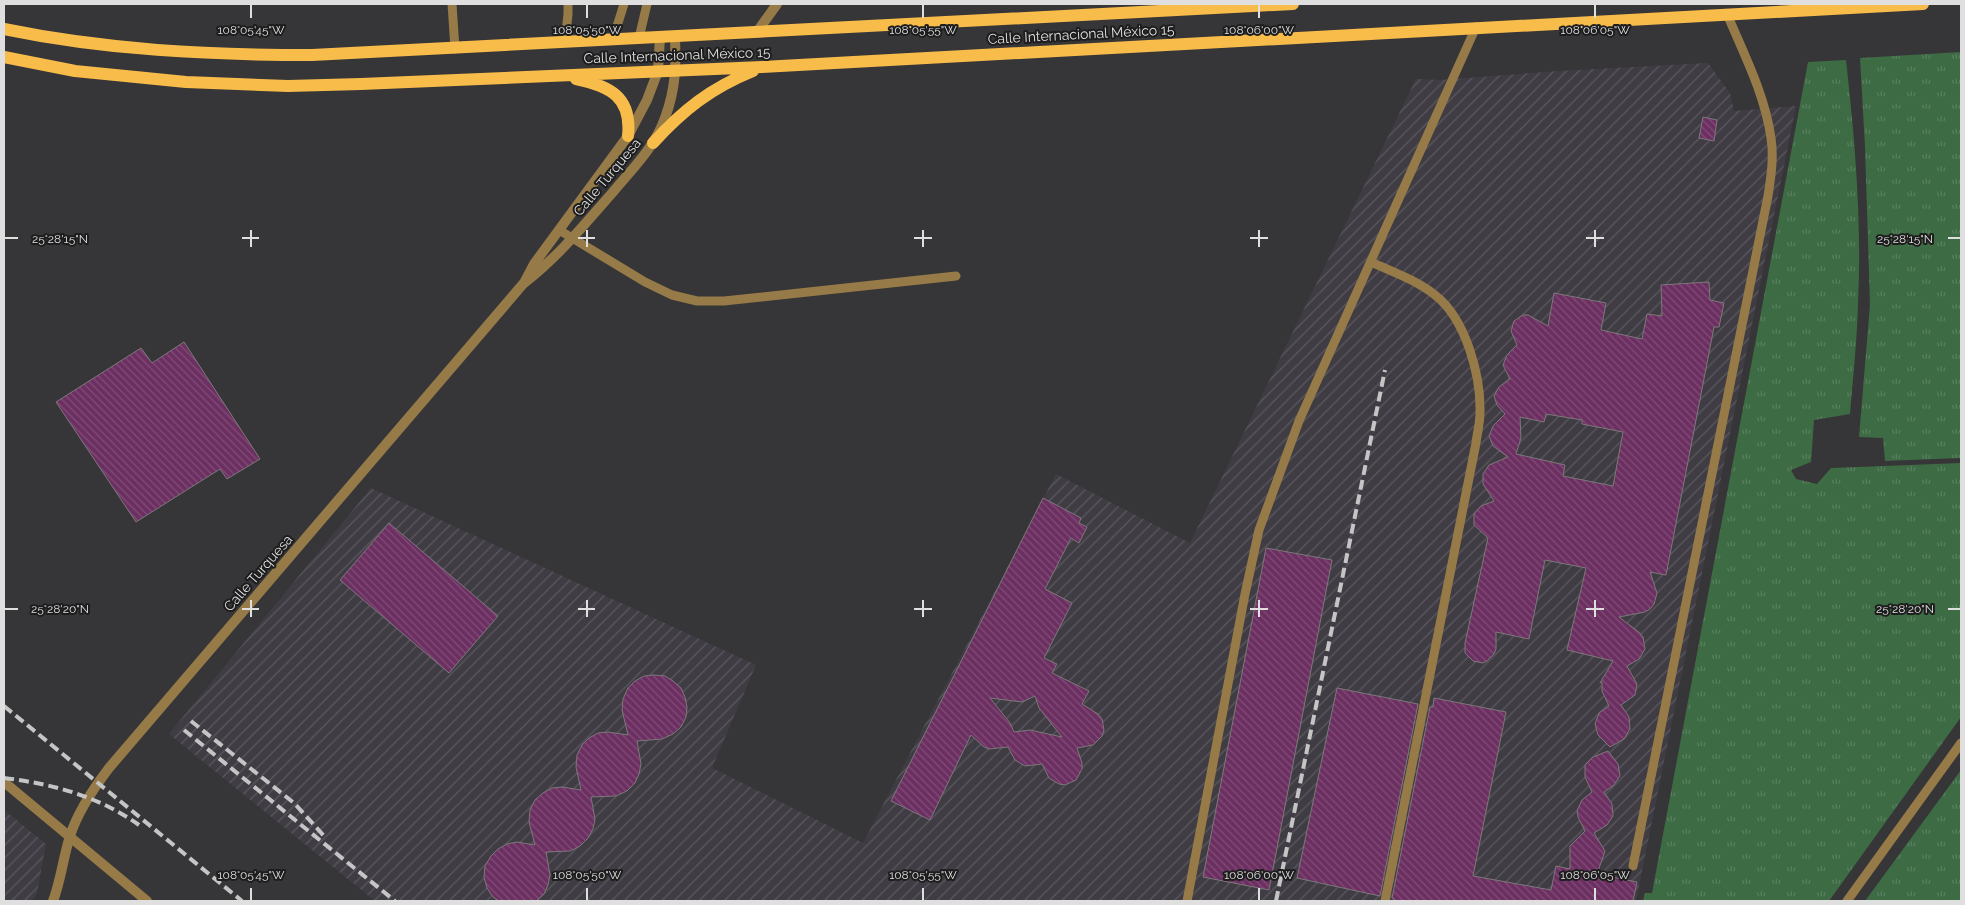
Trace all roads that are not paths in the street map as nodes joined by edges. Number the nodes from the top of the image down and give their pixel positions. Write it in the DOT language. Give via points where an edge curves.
graph roads {
  1 [pos="452,4"];
  2 [pos="568,4"];
  3 [pos="624,4"];
  4 [pos="647,4"];
  5 [pos="776,4"];
  6 [pos="1293,4"];
  7 [pos="1923,4"];
  8 [pos="1196,6"];
  9 [pos="1727,14"];
  10 [pos="1476,28"];
  11 [pos="4,29"];
  12 [pos="758,32"];
  13 [pos="660,36"];
  14 [pos="675,36"];
  15 [pos="639,38"];
  16 [pos="613,39"];
  17 [pos="565,42"];
  18 [pos="455,49"];
  19 [pos="4,57"];
  20 [pos="762,67"];
  21 [pos="677,70"];
  22 [pos="658,72"];
  23 [pos="549,76"];
  24 [pos="628,136"];
  25 [pos="653,144"];
  26 [pos="558,230"];
  27 [pos="573,239"];
  28 [pos="1371,262"];
  29 [pos="956,276"];
  30 [pos="523,284"];
  31 [pos="1961,743"];
  32 [pos="4,782"];
  33 [pos="69,837"];
  34 [pos="1633,866"];
  35 [pos="53,901"];
  36 [pos="147,901"];
  37 [pos="1187,901"];
  38 [pos="1385,901"];
  39 [pos="1848,901"];
  1 -- 18 [label="lane"];
  2 -- 17 [label="lane"];
  3 -- 16 [label="lane"];
  4 -- 15 [label="lane"];
  5 -- 12 [label="street"];
  6 -- 8 [label="main road, Calle Internacional México 15"];
  7 -- 9 [label="main road, Calle Internacional México 15"];
  8 -- 12 [label="main road, Calle Internacional México 15"];
  9 -- 10 [label="main road, Calle Internacional México 15"];
  9 -- 34 [label="lane" via="1765,110 1772,140 1772,166"];
  10 -- 20 [label="main road, Calle Internacional México 15"];
  10 -- 28 [label="lane"];
  11 -- 18 [label="main road, Calle Internacional México 15" via="96,45 215,55 312,56"];
  12 -- 14 [label="main road, Calle Internacional México 15"];
  13 -- 14 [label="main road, Calle Internacional México 15"];
  13 -- 15 [label="main road, Calle Internacional México 15"];
  13 -- 22 [label="street, Calle Turquesa"];
  14 -- 21 [label="street, Calle Turquesa"];
  15 -- 16 [label="main road, Calle Internacional México 15"];
  16 -- 17 [label="main road, Calle Internacional México 15"];
  17 -- 18 [label="main road, Calle Internacional México 15"];
  19 -- 23 [label="main road, Calle Internacional México 15" via="83,72 239,85 361,84"];
  20 -- 21 [label="main road, Calle Internacional México 15"];
  20 -- 25 [label="main road" via="702,97 676,118"];
  21 -- 22 [label="main road, Calle Internacional México 15"];
  21 -- 25 [label="street, Calle Turquesa" via="671,100"];
  22 -- 23 [label="main road, Calle Internacional México 15"];
  22 -- 24 [label="street, Calle Turquesa"];
  23 -- 24 [label="main road" via="605,86 625,109"];
  24 -- 26 [label="street, Calle Turquesa"];
  25 -- 27 [label="street, Calle Turquesa"];
  26 -- 27 [label="lane"];
  26 -- 30 [label="street, Calle Turquesa"];
  27 -- 29 [label="lane" via="645,282 672,295 698,301 724,301"];
  27 -- 30 [label="street, Calle Turquesa"];
  28 -- 37 [label="lane" via="1299,421 1259,530"];
  28 -- 38 [label="lane" via="1419,284 1437,297 1450,313 1465,335 1478,388 1480,414"];
  30 -- 33 [label="street, Calle Turquesa" via="109,768 88,797"];
  31 -- 39 [label="lane"];
  32 -- 33 [label="street"];
  33 -- 35 [label="street, Calle Turquesa"];
  33 -- 36 [label="street"];
}
